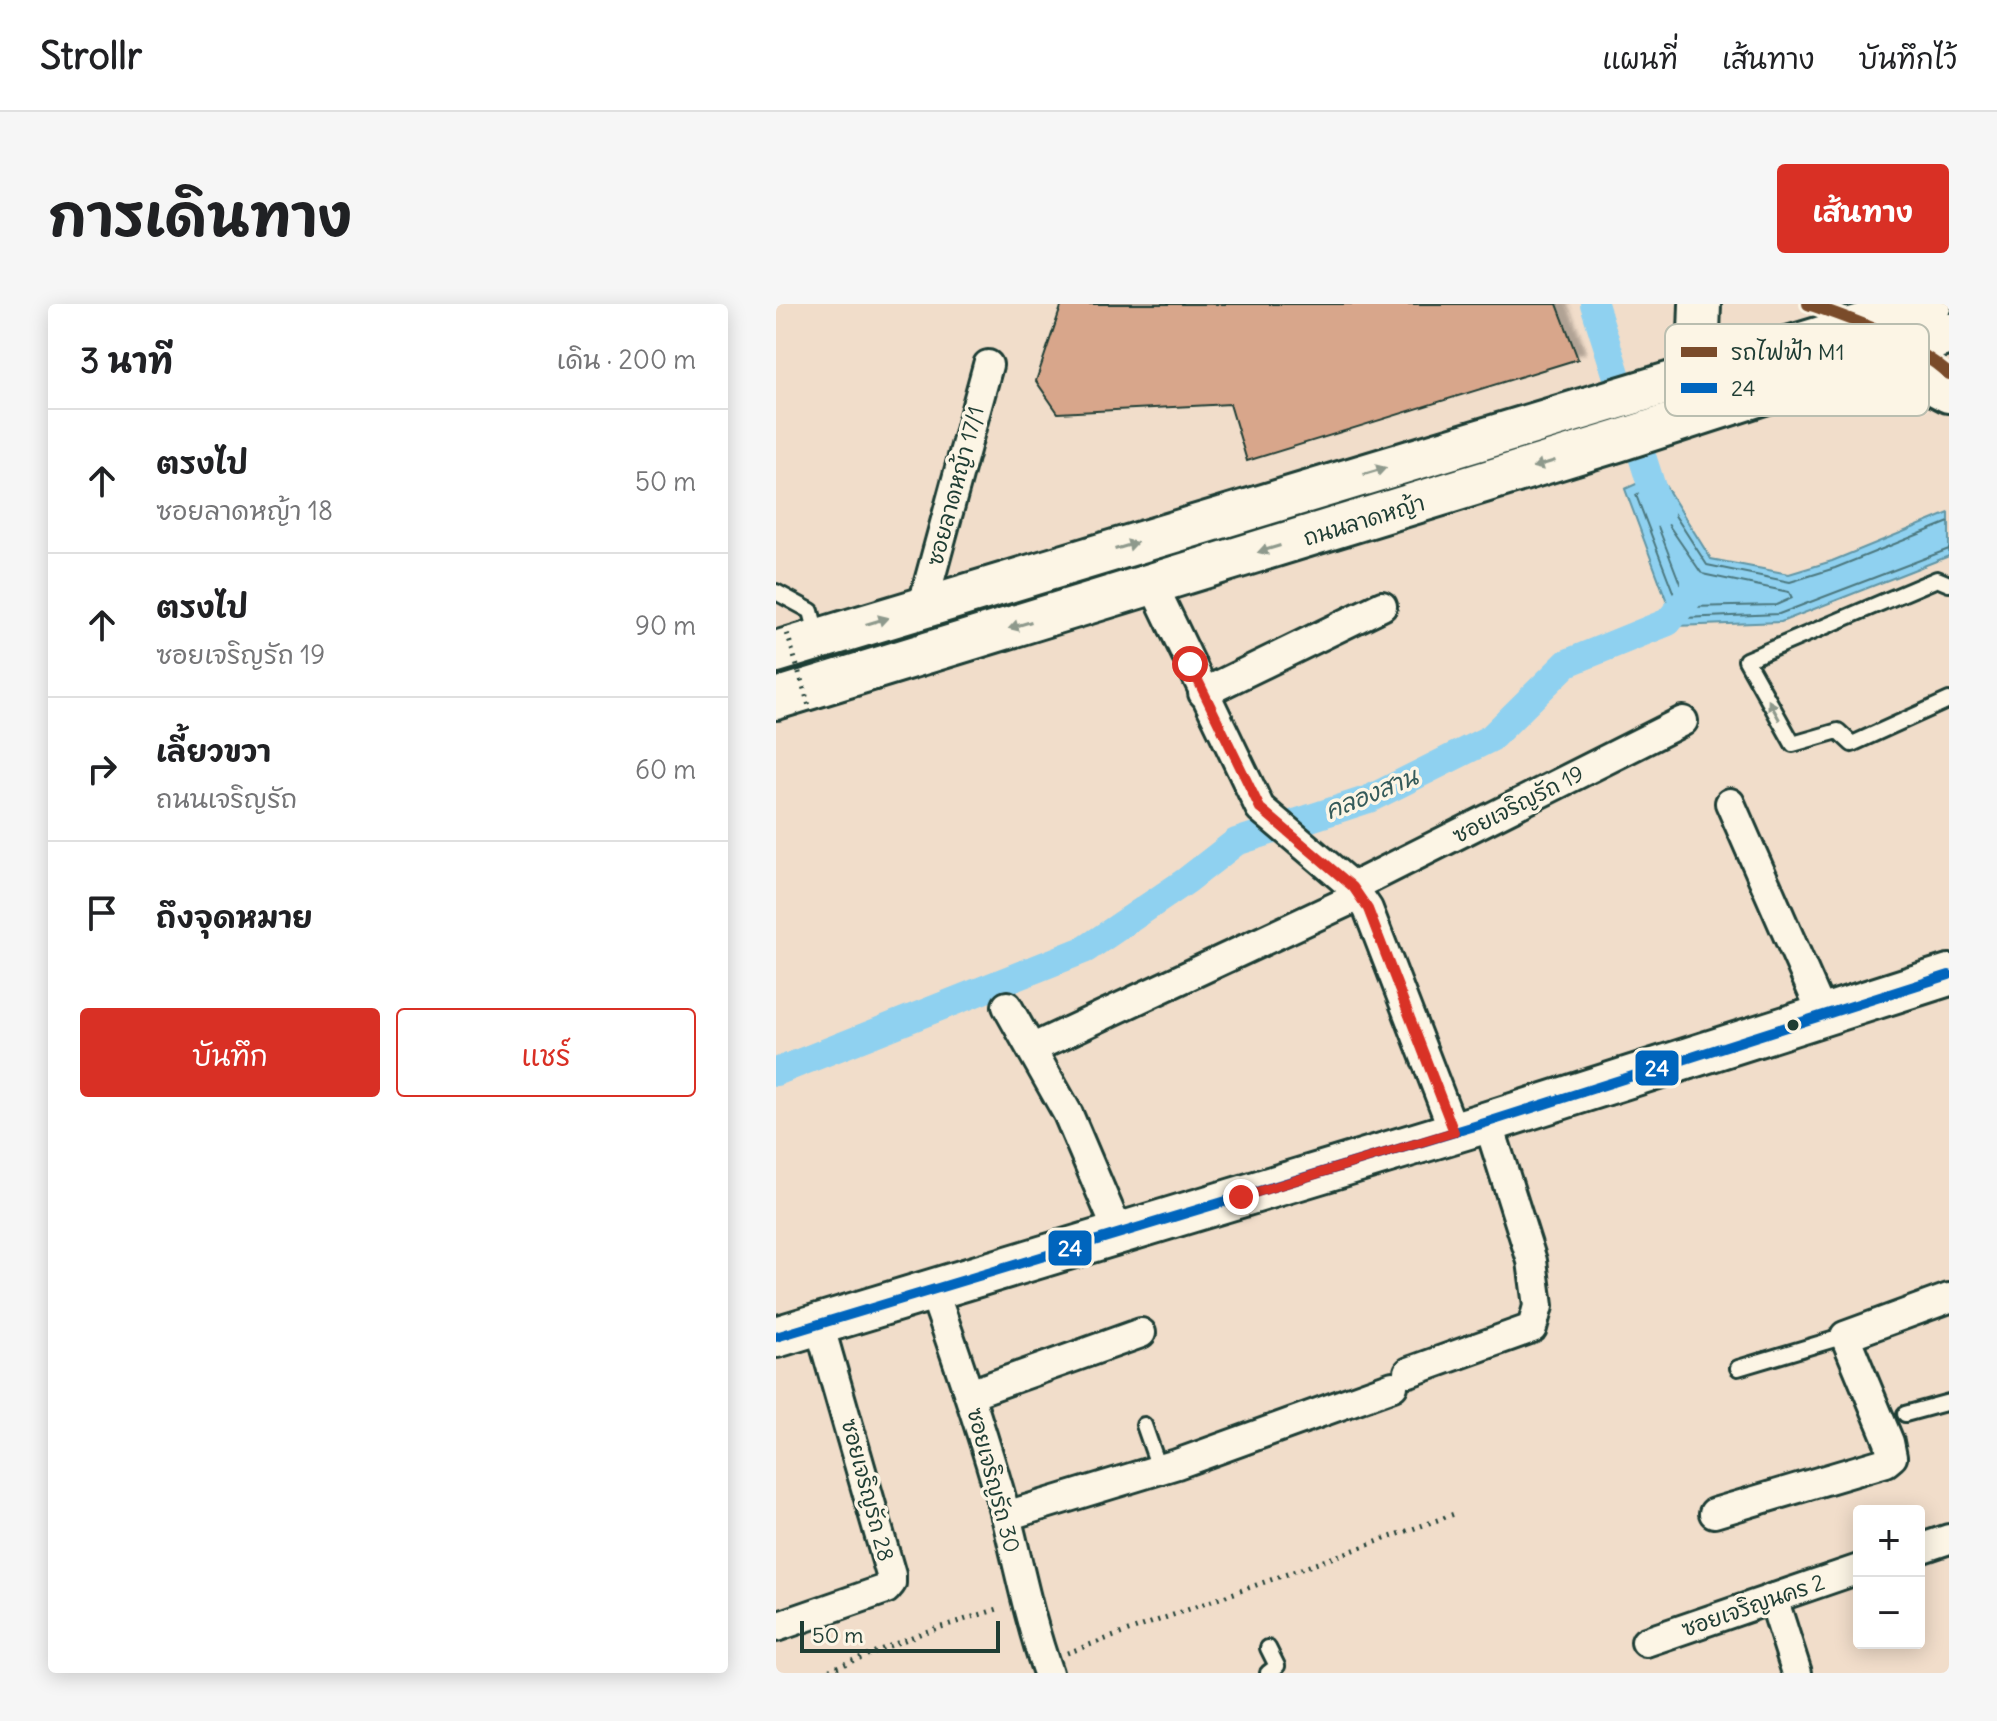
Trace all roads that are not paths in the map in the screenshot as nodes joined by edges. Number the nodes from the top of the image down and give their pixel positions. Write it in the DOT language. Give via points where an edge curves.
graph roads {
  1 [pos="1700,304"];
  2 [pos="1931,304"];
  3 [pos="1698,324"];
  4 [pos="1864,324"];
  5 [pos="1949,334"];
  6 [pos="1929,341"];
  7 [pos="988,365"];
  8 [pos="1929,382"];
  9 [pos="1665,384"];
  10 [pos="1949,392"];
  11 [pos="1665,413"];
  12 [pos="1697,416"];
  13 [pos="1653,430"];
  14 [pos="1949,584"];
  15 [pos="1153,585"];
  16 [pos="776,592"];
  17 [pos="1382,606"];
  18 [pos="922,608"];
  19 [pos="793,639"];
  20 [pos="1203,693"];
  21 [pos="1949,700"];
  22 [pos="793,702"];
  23 [pos="1683,721"];
  24 [pos="1730,803"];
  25 [pos="1356,892"];
  26 [pos="1949,975"];
  27 [pos="1007,1006"];
  28 [pos="1823,1015"];
  29 [pos="1033,1048"];
  30 [pos="1471,1127"];
  31 [pos="1119,1234"];
  32 [pos="933,1290"];
  33 [pos="1949,1298"];
  34 [pos="819,1324"];
  35 [pos="1141,1333"];
  36 [pos="1845,1336"];
  37 [pos="776,1337"];
  38 [pos="1738,1368"];
  39 [pos="970,1394"];
  40 [pos="1949,1402"];
  41 [pos="1905,1414"];
  42 [pos="1144,1425"];
  43 [pos="1159,1468"];
  44 [pos="1714,1513"];
  45 [pos="1006,1516"];
  46 [pos="1949,1539"];
  47 [pos="1925,1547"];
  48 [pos="1853,1571"];
  49 [pos="1773,1598"];
  50 [pos="776,1627"];
  51 [pos="1646,1642"];
  52 [pos="1268,1648"];
  53 [pos="1046,1667"];
  54 [pos="1268,1673"];
  55 [pos="1797,1673"];
  1 -- 3 [label="main road"];
  2 -- 4 [label="main road, ถนนลาดหญ้า"];
  5 -- 6 [label="main road, ถนนลาดหญ้า"];
  7 -- 18 [label="street, ซอยลาดหญ้า 17/1"];
  8 -- 10 [label="main road"];
  18 -- 9 [label="main road, ถนนลาดหญ้า, one-way"];
  11 -- 13 [label="main road"];
  12 -- 13 [label="main road, ถนนลาดหญ้า"];
  13 -- 15 [label="main road, ถนนลาดหญ้า, one-way"];
  21 -- 14 [label="lane, one-way" via="1852,744 1838,731 1793,744 1746,660 1937,579"];
  15 -- 20 [label="street"];
  15 -- 22 [label="main road, ถนนลาดหญ้า, one-way"];
  16 -- 19 [label="lane" via="811,611"];
  17 -- 20 [label="street"];
  19 -- 18 [label="main road, ถนนลาดหญ้า, one-way"];
  20 -- 25 [label="street" via="1260,808"];
  23 -- 25 [label="street, ซอยเจริญรัถ 19"];
  24 -- 28 [label="street"];
  25 -- 29 [label="street, ซอยเจริญรัถ 19"];
  25 -- 30 [label="street"];
  26 -- 28 [label="main road"];
  27 -- 29 [label="street"];
  28 -- 30 [label="main road"];
  29 -- 31 [label="street" via="1068,1114"];
  30 -- 31 [label="main road"];
  30 -- 43 [label="street" via="1532,1261 1538,1306 1532,1328"];
  31 -- 32 [label="main road"];
  32 -- 34 [label="main road"];
  32 -- 39 [label="street, ซอยเจริญรัถ 30"];
  33 -- 36 [label="street"];
  34 -- 37 [label="main road"];
  34 -- 50 [label="street, ซอยเจริญรัถ 28" via="891,1583"];
  35 -- 39 [label="street"];
  36 -- 38 [label="lane"];
  36 -- 44 [label="street" via="1892,1457"];
  39 -- 45 [label="street, ซอยเจริญรัถ 30"];
  40 -- 41 [label="lane"];
  42 -- 43 [label="lane"];
  43 -- 45 [label="street"];
  45 -- 53 [label="street, ซอยเจริญรัถ 30" via="1024,1600"];
  46 -- 47 [label="street"];
  48 -- 49 [label="street, ซอยเจริญนคร 2"];
  49 -- 51 [label="street, ซอยเจริญนคร 2"];
  49 -- 55 [label="street"];
  52 -- 54 [label="lane" via="1277,1666"];
}
